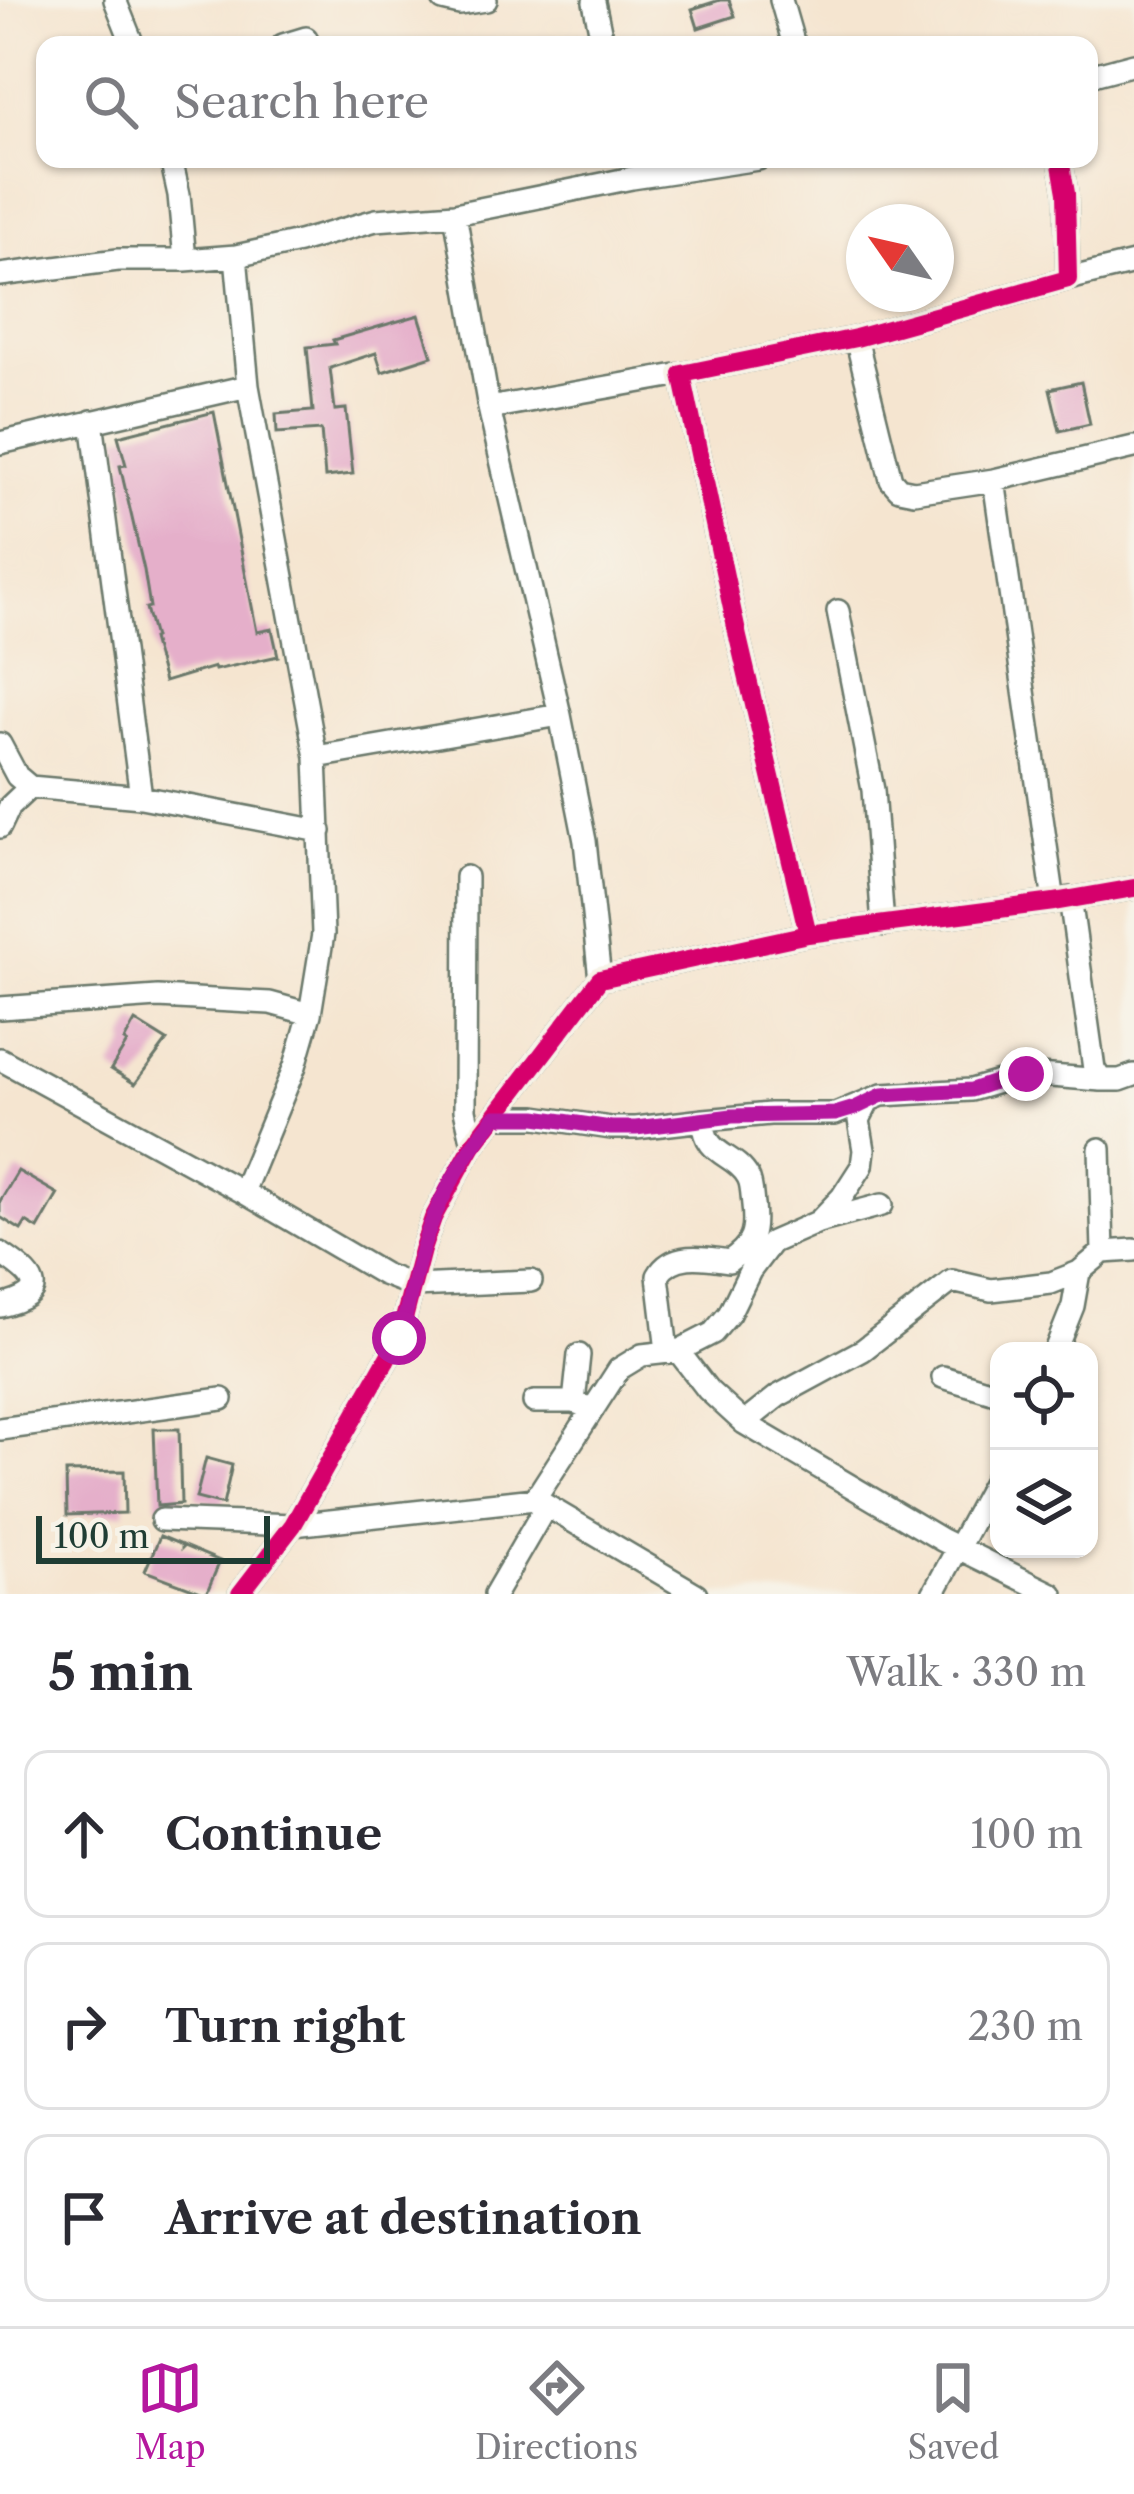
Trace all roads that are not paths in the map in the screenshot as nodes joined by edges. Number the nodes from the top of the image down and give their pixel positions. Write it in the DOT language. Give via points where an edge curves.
graph roads {
  1 [pos="115,0"];
  2 [pos="443,0"];
  3 [pos="486,0"];
  4 [pos="596,0"];
  5 [pos="781,0"];
  6 [pos="129,36"];
  7 [pos="602,36"];
  8 [pos="791,36"];
  9 [pos="1134,64"];
  10 [pos="1098,74"];
  11 [pos="173,168"];
  12 [pos="1062,168"];
  13 [pos="630,169"];
  14 [pos="455,214"];
  15 [pos="236,256"];
  16 [pos="185,260"];
  17 [pos="1134,263"];
  18 [pos="0,275"];
  19 [pos="1068,279"];
  20 [pos="856,338"];
  21 [pos="682,374"];
  22 [pos="248,386"];
  23 [pos="489,408"];
  24 [pos="92,421"];
  25 [pos="0,443"];
  26 [pos="1134,447"];
  27 [pos="994,480"];
  28 [pos="838,611"];
  29 [pos="560,716"];
  30 [pos="0,744"];
  31 [pos="316,758"];
  32 [pos="30,787"];
  33 [pos="141,797"];
  34 [pos="0,826"];
  35 [pos="320,831"];
  36 [pos="466,877"];
  37 [pos="1134,888"];
  38 [pos="1062,900"];
  39 [pos="883,925"];
  40 [pos="808,934"];
  41 [pos="600,979"];
  42 [pos="0,1008"];
  43 [pos="310,1014"];
  44 [pos="0,1059"];
  45 [pos="1134,1075"];
  46 [pos="1101,1080"];
  47 [pos="869,1100"];
  48 [pos="495,1117"];
  49 [pos="704,1120"];
  50 [pos="473,1144"];
  51 [pos="1100,1149"];
  52 [pos="243,1192"];
  53 [pos="882,1205"];
  54 [pos="818,1222"];
  55 [pos="1134,1250"];
  56 [pos="1103,1252"];
  57 [pos="0,1253"];
  58 [pos="1079,1272"];
  59 [pos="531,1281"];
  60 [pos="415,1286"];
  61 [pos="0,1306"];
  62 [pos="1059,1342"];
  63 [pos="673,1351"];
  64 [pos="579,1355"];
  65 [pos="943,1377"];
  66 [pos="990,1391"];
  67 [pos="222,1399"];
  68 [pos="534,1402"];
  69 [pos="584,1406"];
  70 [pos="744,1424"];
  71 [pos="0,1429"];
  72 [pos="990,1489"];
  73 [pos="541,1503"];
  74 [pos="162,1520"];
  75 [pos="292,1525"];
  76 [pos="958,1548"];
  77 [pos="239,1594"];
  78 [pos="495,1594"];
  79 [pos="696,1594"];
  80 [pos="933,1594"];
  81 [pos="1052,1594"];
  1 -- 6 [label="street"];
  2 -- 3 [label="street"];
  4 -- 7 [label="street"];
  5 -- 8 [label="street"];
  9 -- 10 [label="street"];
  11 -- 16 [label="street"];
  12 -- 19 [label="street"];
  13 -- 14 [label="street"];
  14 -- 15 [label="street" via="376,220"];
  14 -- 23 [label="street"];
  15 -- 16 [label="street"];
  15 -- 22 [label="street"];
  16 -- 18 [label="street"];
  17 -- 19 [label="street"];
  19 -- 20 [label="street"];
  20 -- 21 [label="street"];
  20 -- 27 [label="street" via="899,489"];
  21 -- 23 [label="street"];
  21 -- 40 [label="street"];
  22 -- 24 [label="street"];
  22 -- 31 [label="street"];
  23 -- 29 [label="street"];
  24 -- 25 [label="street"];
  24 -- 33 [label="street"];
  26 -- 27 [label="street"];
  27 -- 38 [label="street"];
  28 -- 39 [label="street" via="873,790"];
  29 -- 31 [label="street"];
  29 -- 41 [label="street" via="586,842"];
  30 -- 32 [label="street"];
  31 -- 35 [label="street"];
  32 -- 33 [label="street"];
  32 -- 34 [label="street"];
  33 -- 35 [label="street"];
  35 -- 43 [label="street" via="322,934"];
  36 -- 50 [label="street" via="465,1110"];
  37 -- 38 [label="street"];
  38 -- 39 [label="street"];
  38 -- 46 [label="street"];
  39 -- 40 [label="street"];
  40 -- 41 [label="street"];
  41 -- 48 [label="street"];
  42 -- 43 [label="street" via="158,997 269,1003"];
  43 -- 52 [label="street"];
  44 -- 52 [label="street"];
  45 -- 46 [label="street"];
  46 -- 47 [label="street" via="1026,1074 971,1090"];
  47 -- 49 [label="street" via="835,1114"];
  47 -- 54 [label="street" via="860,1120 862,1166"];
  48 -- 49 [label="street" via="623,1128"];
  48 -- 50 [label="street"];
  49 -- 63 [label="street" via="719,1154 749,1178 756,1227 729,1261 664,1265 658,1276"];
  50 -- 60 [label="street" via="433,1218"];
  51 -- 56 [label="street"];
  52 -- 60 [label="street"];
  53 -- 54 [label="street"];
  54 -- 63 [label="street" via="772,1242 713,1333"];
  55 -- 56 [label="street"];
  56 -- 58 [label="street"];
  57 -- 61 [label="street" via="33,1282 24,1300"];
  58 -- 62 [label="street"];
  58 -- 70 [label="street" via="991,1290 952,1281"];
  59 -- 60 [label="street"];
  60 -- 75 [label="street" via="399,1338"];
  63 -- 69 [label="street" via="642,1355 619,1369"];
  63 -- 70 [label="street"];
  64 -- 69 [label="street"];
  65 -- 66 [label="street"];
  67 -- 71 [label="street"];
  68 -- 69 [label="street"];
  69 -- 73 [label="street"];
  70 -- 76 [label="street"];
  72 -- 76 [label="street"];
  73 -- 75 [label="street"];
  73 -- 78 [label="street"];
  73 -- 79 [label="street"];
  74 -- 75 [label="street"];
  75 -- 77 [label="street"];
  76 -- 80 [label="street"];
  76 -- 81 [label="street"];
}
